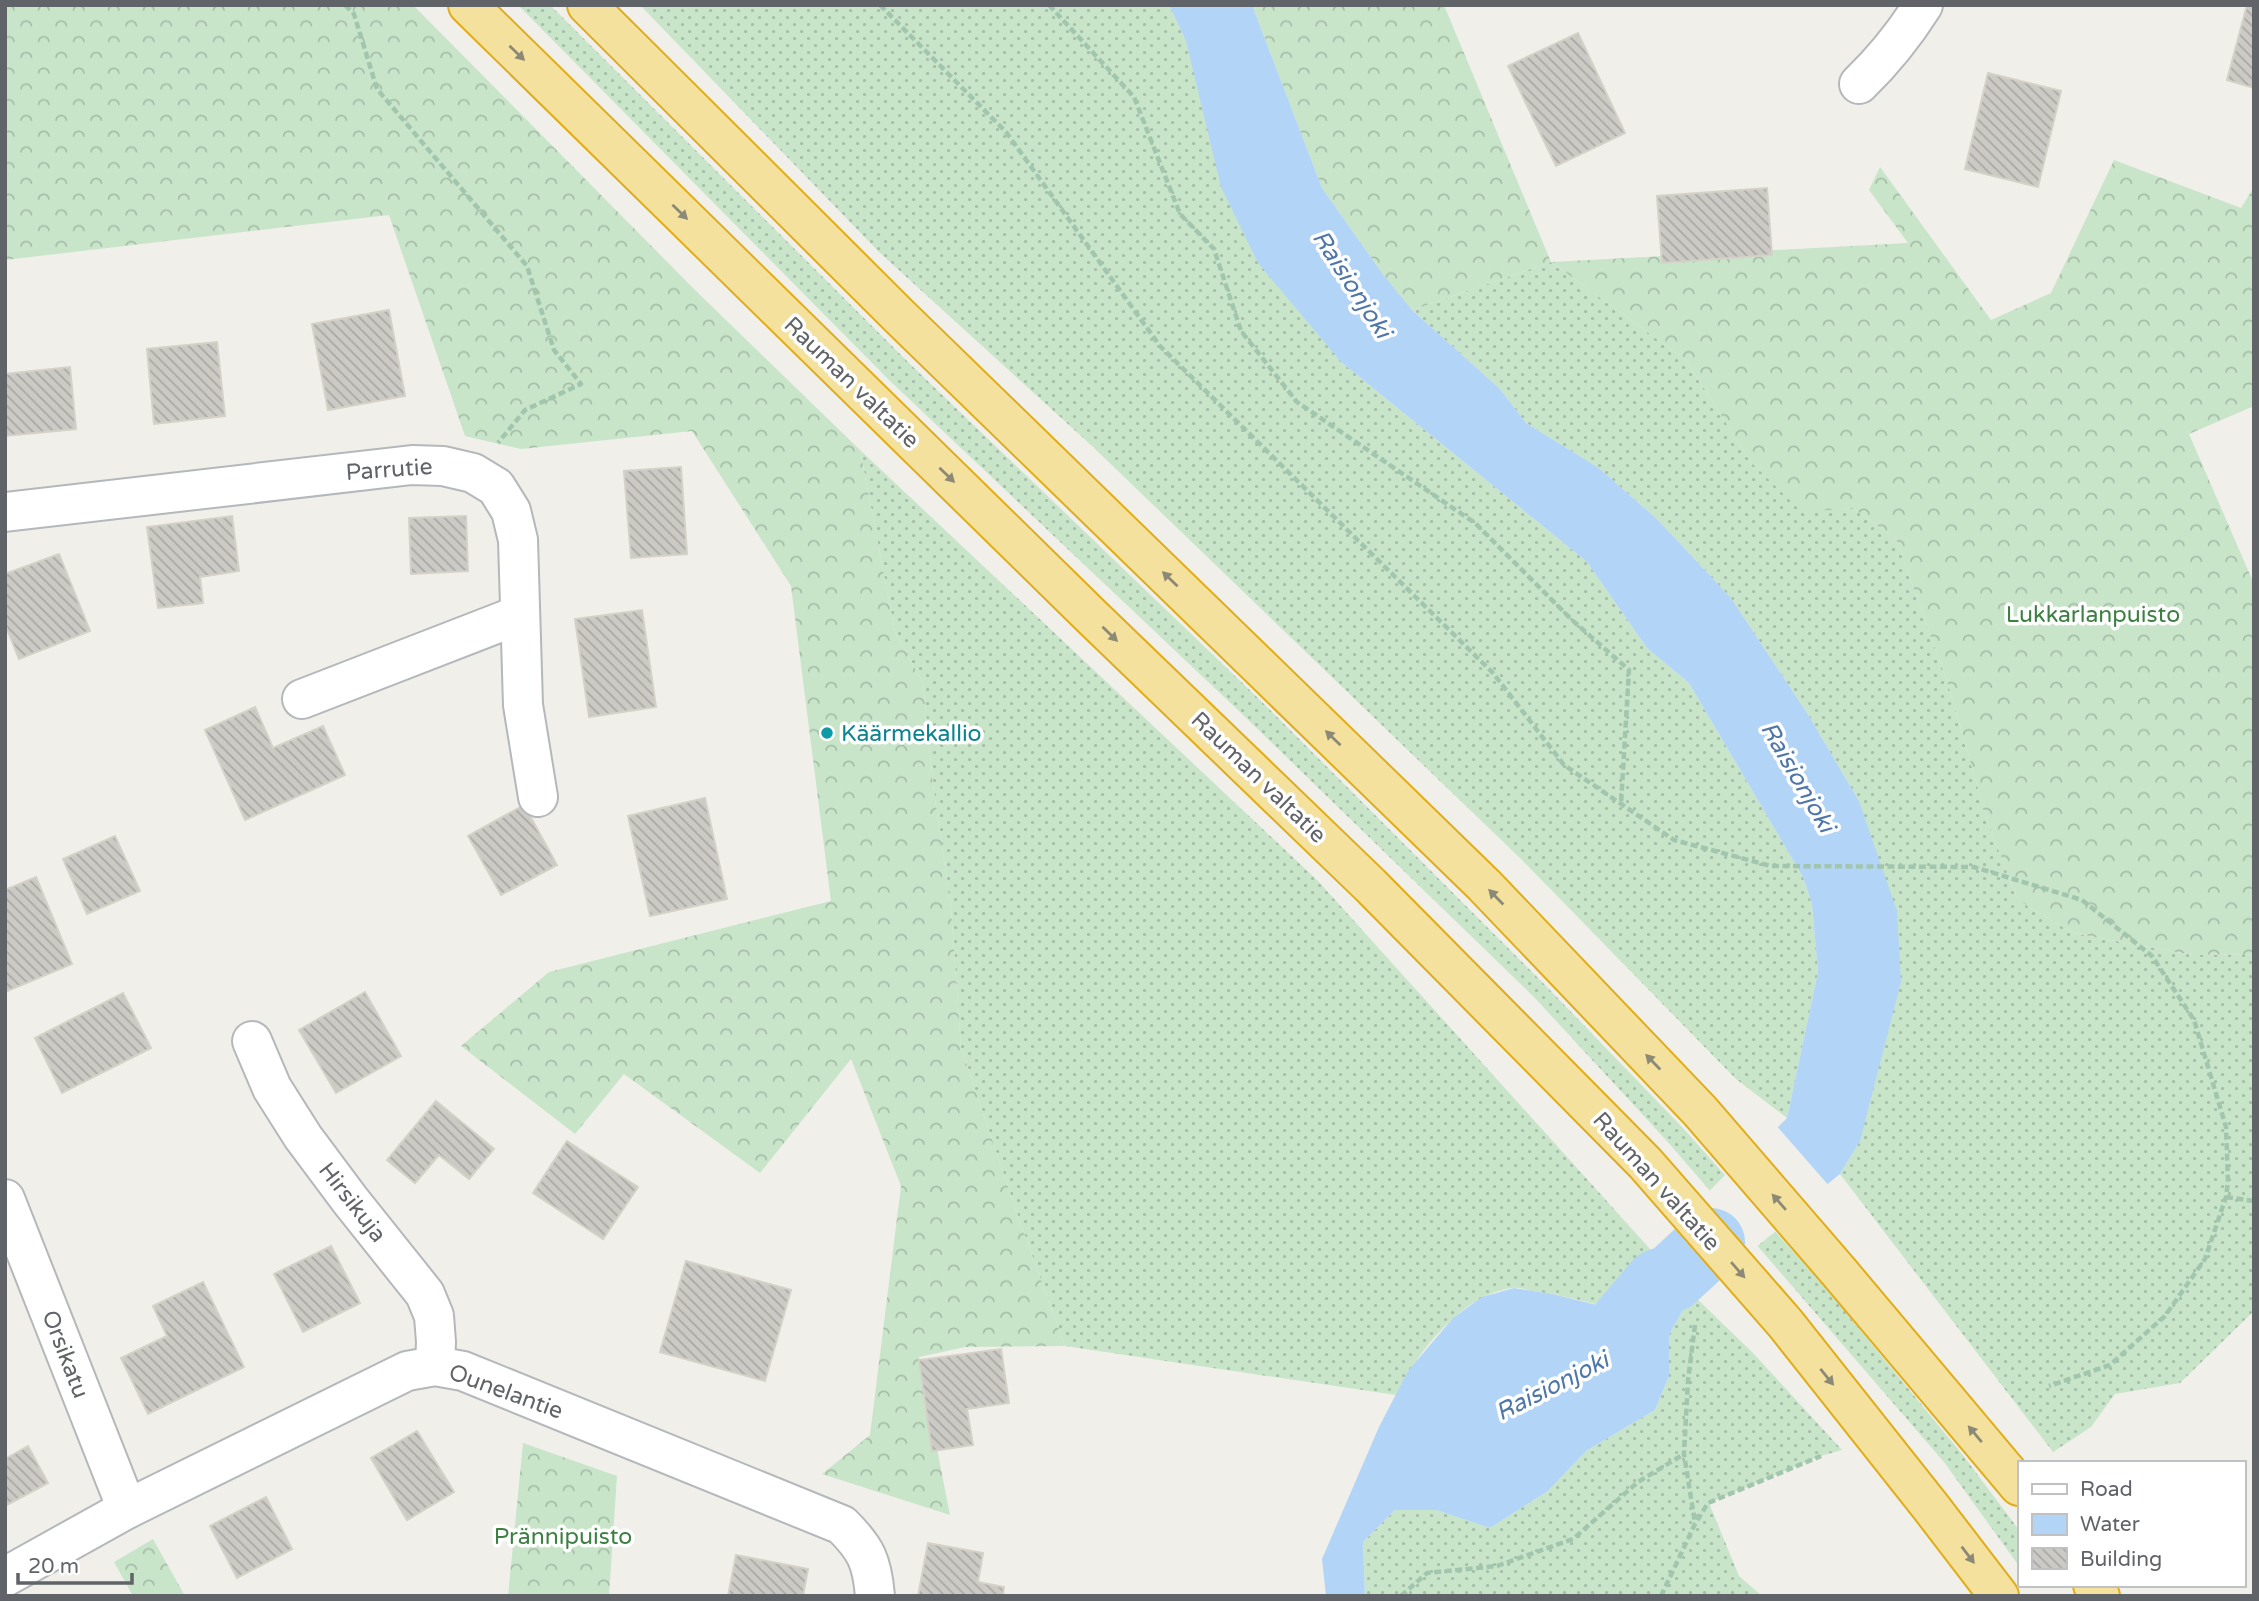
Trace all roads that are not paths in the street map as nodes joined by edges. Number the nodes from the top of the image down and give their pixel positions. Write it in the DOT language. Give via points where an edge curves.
graph roads {
  1 [pos="468,5"];
  2 [pos="587,5"];
  3 [pos="1923,5"];
  4 [pos="1858,84"];
  5 [pos="5,512"];
  6 [pos="519,615"];
  7 [pos="302,699"];
  8 [pos="538,797"];
  9 [pos="252,1041"];
  10 [pos="5,1199"];
  11 [pos="435,1366"];
  12 [pos="2018,1485"];
  13 [pos="127,1509"];
  14 [pos="5,1577"];
  15 [pos="874,1596"];
  16 [pos="1999,1596"];
  1 -- 16 [label="highway, Rauman valtatie, one-way" via="1370,885 1645,1163 1785,1324"];
  12 -- 2 [label="highway, one-way" via="1700,1111 1484,885 910,327"];
  3 -- 4 [label="street" via="1885,58"];
  5 -- 6 [label="street, Parrutie" via="412,465 443,466 473,473 496,487 511,511 518,540"];
  6 -- 7 [label="street"];
  6 -- 8 [label="street, Parrutie" via="523,705"];
  9 -- 11 [label="street, Hirsikuja" via="272,1088 303,1137 425,1294 434,1317"];
  10 -- 13 [label="street, Orsikatu"];
  11 -- 13 [label="street, Ounelantie" via="407,1371"];
  11 -- 15 [label="street, Ounelantie" via="463,1371 842,1525 861,1544 872,1570"];
  13 -- 14 [label="street, Ounelantie"];
}
